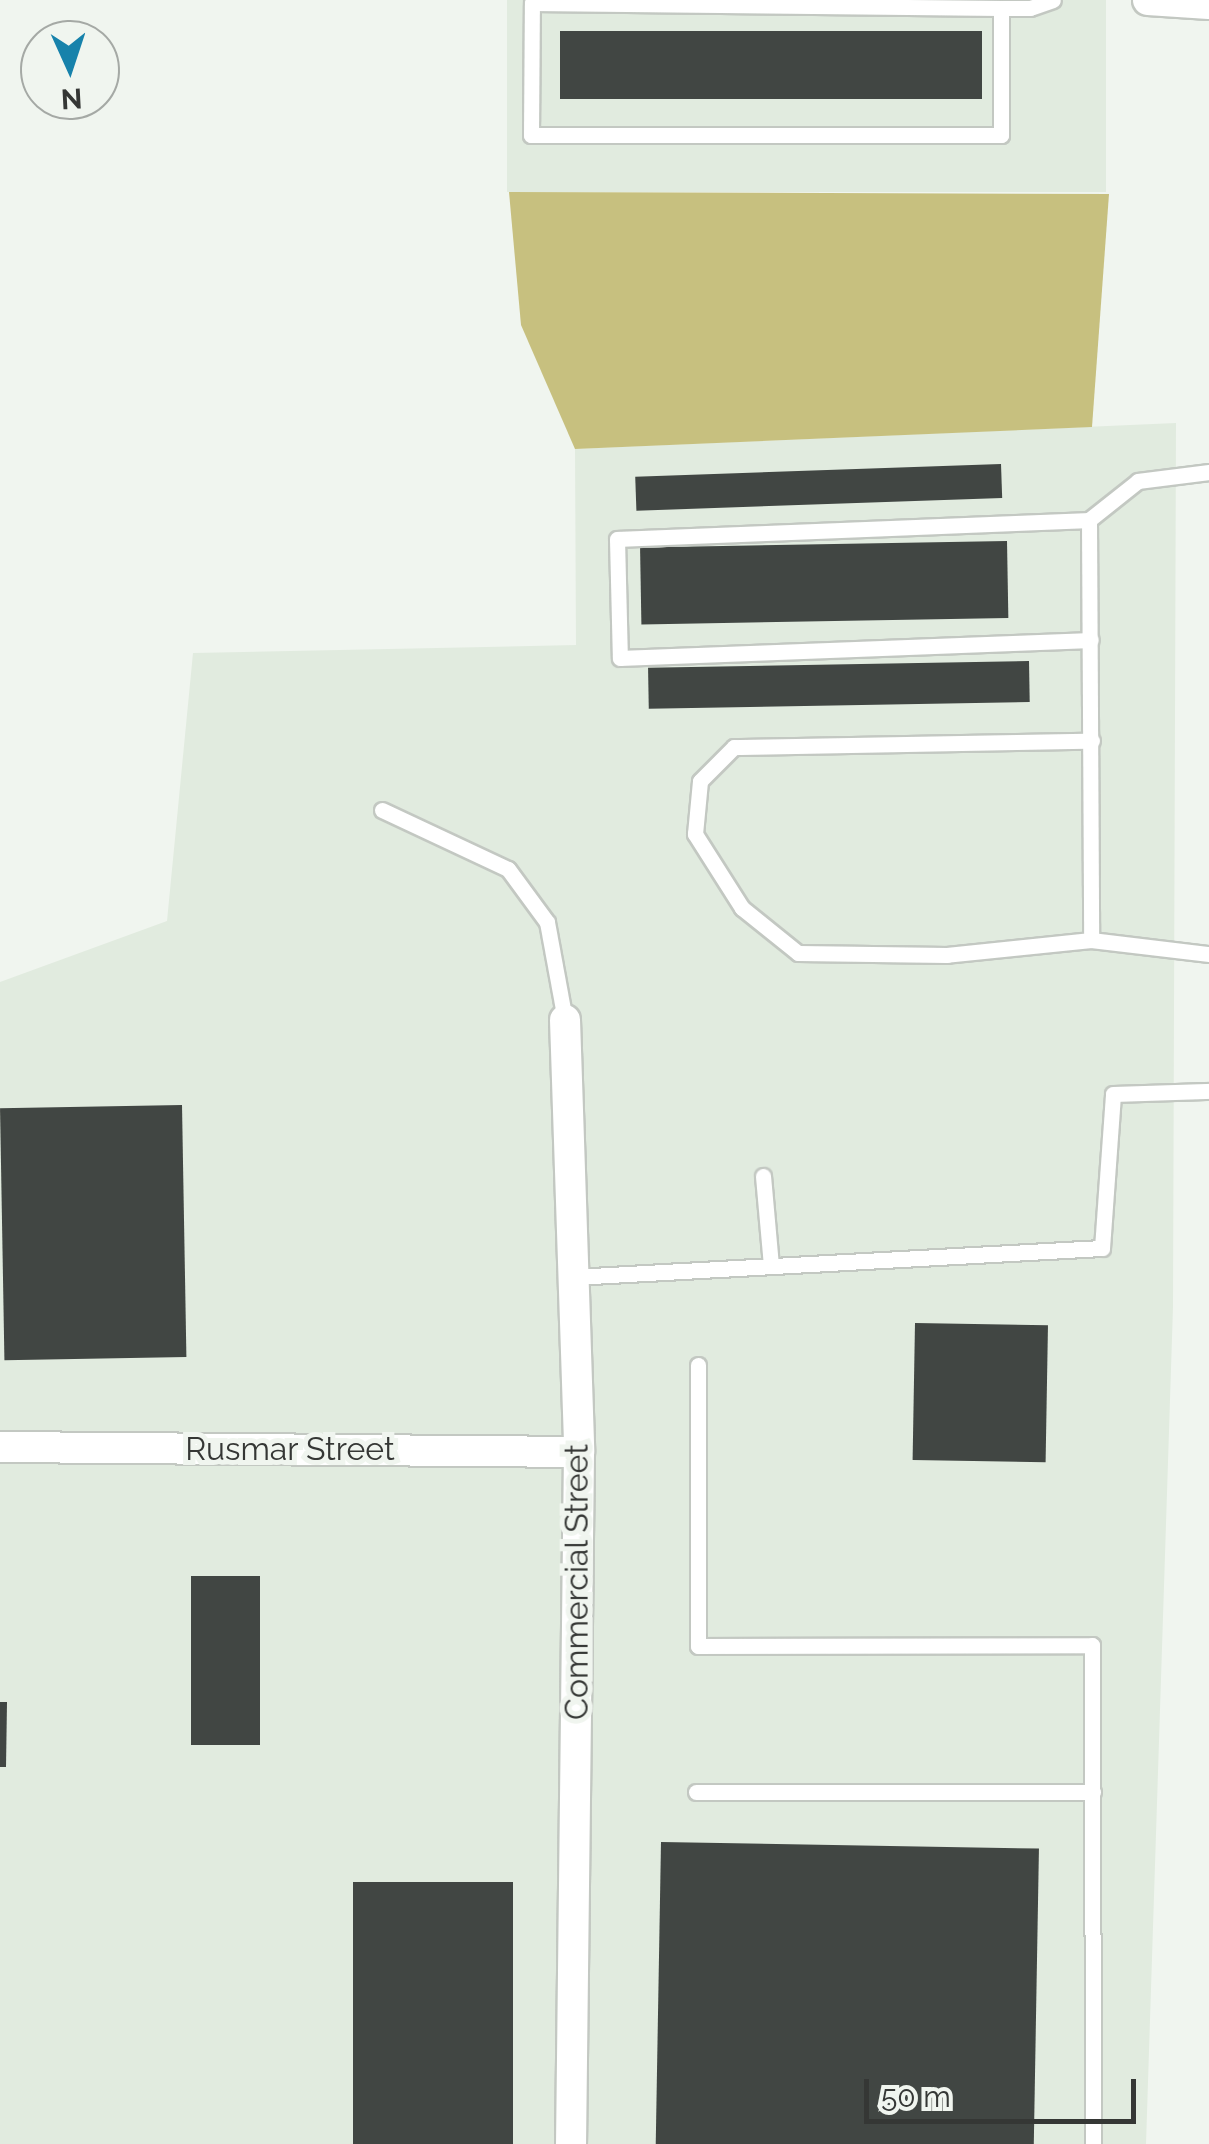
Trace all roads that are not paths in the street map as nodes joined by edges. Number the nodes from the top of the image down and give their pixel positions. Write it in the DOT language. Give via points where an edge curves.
graph roads {
  1 [pos="1054,0"];
  2 [pos="1148,0"];
  3 [pos="532,2"];
  4 [pos="970,4"];
  5 [pos="1209,4"];
  6 [pos="1001,8"];
  7 [pos="1209,472"];
  8 [pos="1090,520"];
  9 [pos="1091,640"];
  10 [pos="1092,741"];
  11 [pos="382,810"];
  12 [pos="1091,940"];
  13 [pos="1209,954"];
  14 [pos="565,1020"];
  15 [pos="1209,1091"];
  16 [pos="764,1176"];
  17 [pos="770,1266"];
  18 [pos="574,1277"];
  19 [pos="698,1366"];
  20 [pos="0,1447"];
  21 [pos="579,1452"];
  22 [pos="696,1792"];
  23 [pos="1093,1792"];
  24 [pos="571,2144"];
  25 [pos="1094,2144"];
  1 -- 6 [label="lane"];
  2 -- 5 [label="street"];
  3 -- 4 [label="lane"];
  3 -- 6 [label="lane" via="532,135 1000,135"];
  4 -- 6 [label="lane"];
  7 -- 8 [label="lane" via="1138,480"];
  8 -- 9 [label="lane"];
  8 -- 9 [label="lane" via="617,540 620,658"];
  9 -- 10 [label="lane"];
  10 -- 12 [label="lane"];
  10 -- 12 [label="lane" via="734,748 700,781 694,834 742,908 798,953 946,955"];
  11 -- 14 [label="lane" via="508,869 547,922"];
  12 -- 13 [label="lane"];
  14 -- 18 [label="street, Commercial Street"];
  15 -- 17 [label="lane" via="1113,1094 1102,1248"];
  16 -- 17 [label="lane"];
  17 -- 18 [label="lane"];
  18 -- 21 [label="street, Commercial Street"];
  19 -- 23 [label="lane" via="698,1646 1092,1645"];
  20 -- 21 [label="street, Rusmar Street"];
  21 -- 24 [label="street, Commercial Street"];
  22 -- 23 [label="lane"];
  23 -- 25 [label="lane"];
}
